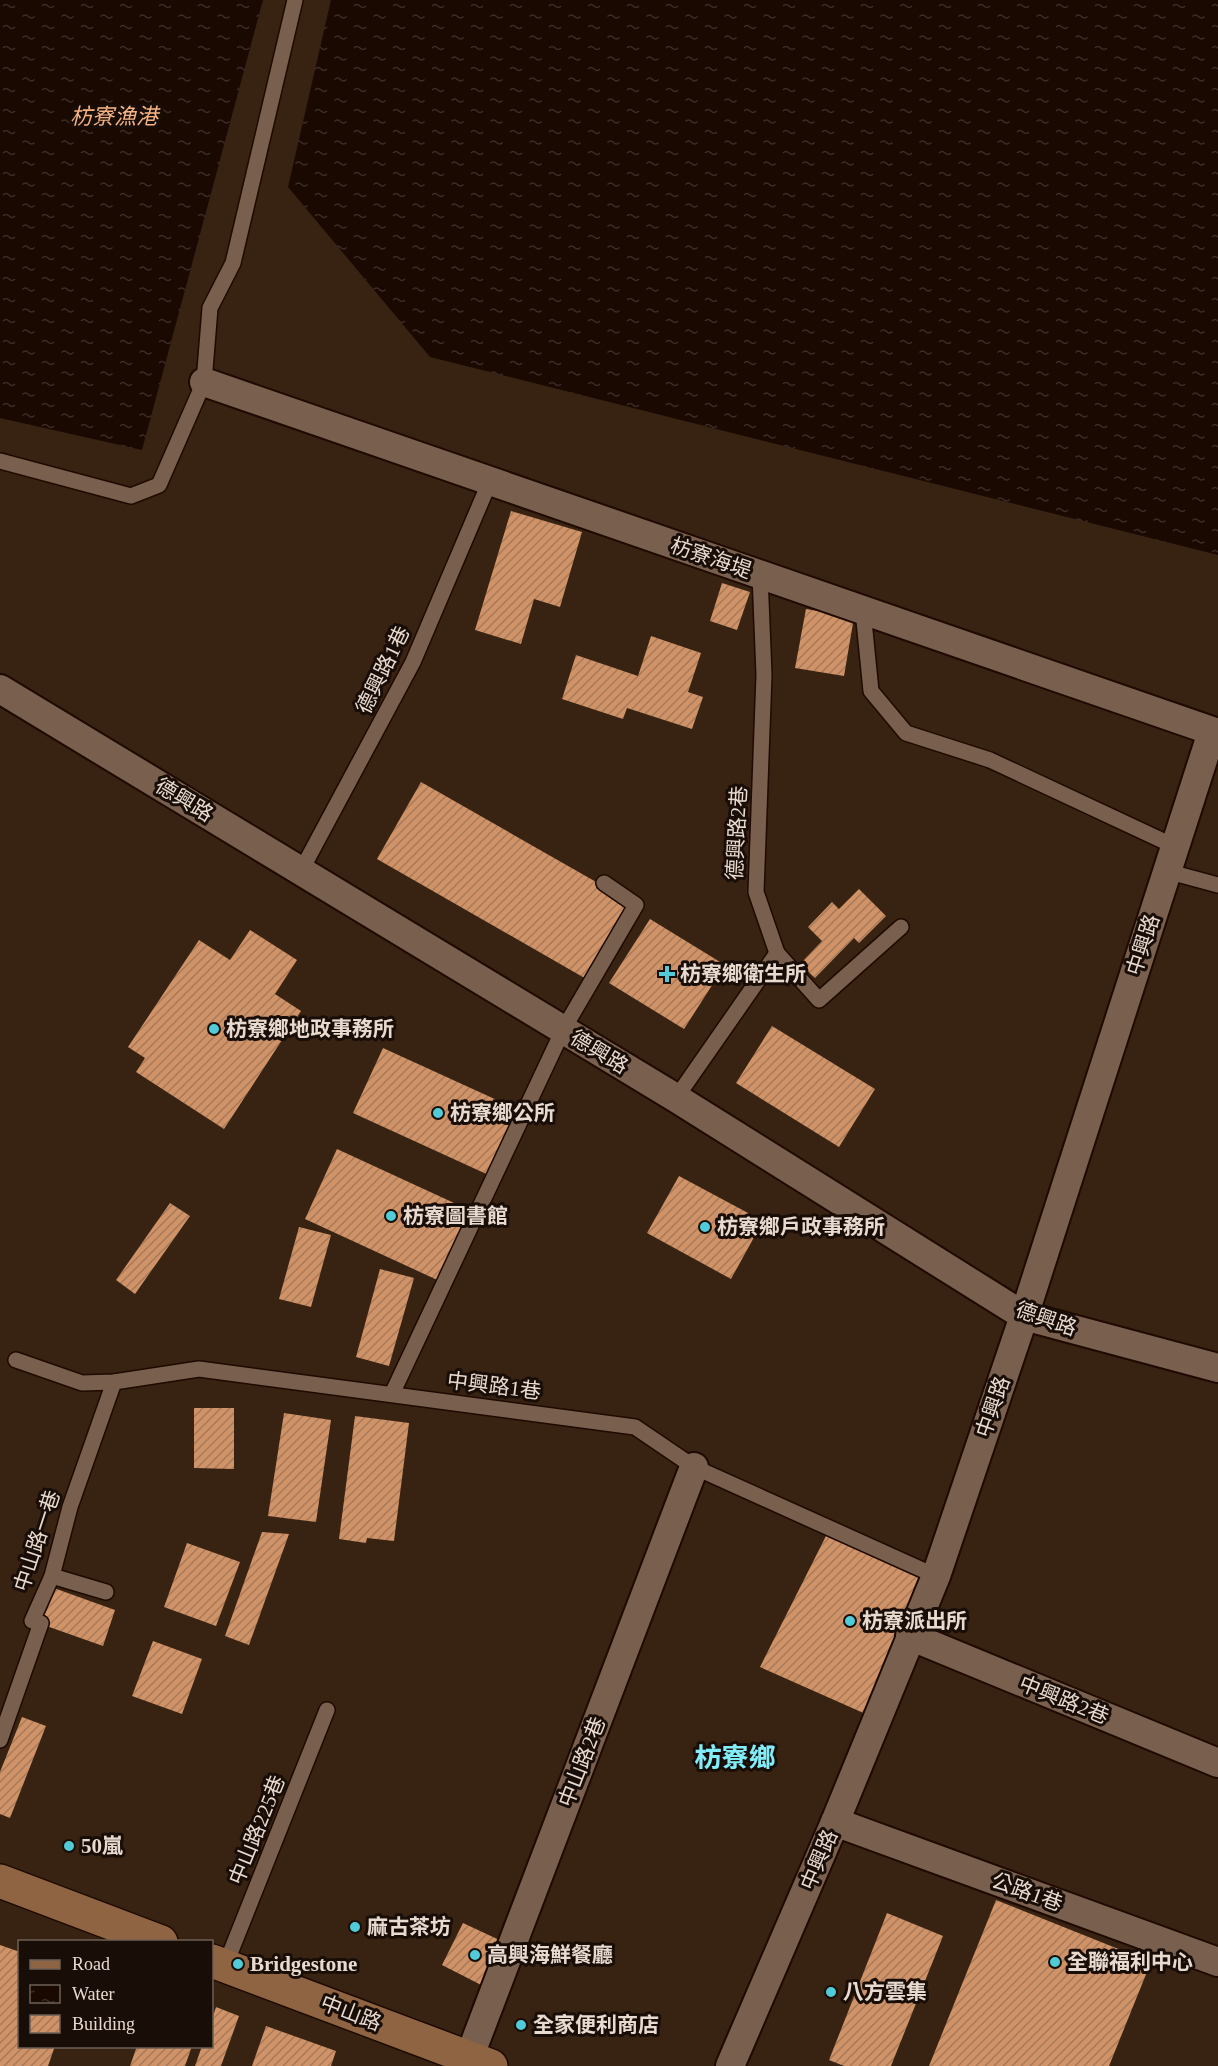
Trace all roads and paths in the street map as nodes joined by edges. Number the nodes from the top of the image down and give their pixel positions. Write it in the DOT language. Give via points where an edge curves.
graph roads {
  1 [pos="295,0"];
  2 [pos="204,382"];
  3 [pos="0,461"];
  4 [pos="490,481"];
  5 [pos="760,575"];
  6 [pos="863,610"];
  7 [pos="0,689"];
  8 [pos="1215,732"];
  9 [pos="1170,859"];
  10 [pos="301,871"];
  11 [pos="604,883"];
  12 [pos="1218,885"];
  13 [pos="901,927"];
  14 [pos="777,953"];
  15 [pos="563,1030"];
  16 [pos="676,1098"];
  17 [pos="1024,1316"];
  18 [pos="16,1360"];
  19 [pos="1218,1368"];
  20 [pos="114,1382"];
  21 [pos="393,1394"];
  22 [pos="694,1467"];
  23 [pos="52,1576"];
  24 [pos="936,1576"];
  25 [pos="106,1592"];
  26 [pos="910,1636"];
  27 [pos="327,1710"];
  28 [pos="0,1740"];
  29 [pos="1218,1763"];
  30 [pos="835,1822"];
  31 [pos="0,1881"];
  32 [pos="158,1940"];
  33 [pos="1218,1962"];
  34 [pos="218,1963"];
  35 [pos="480,2062"];
  36 [pos="730,2066"];
  1 -- 2 [label="lane" via="233,262 210,308"];
  2 -- 3 [label="lane" via="159,485 131,496"];
  2 -- 4 [label="street, 枋寮海堤"];
  4 -- 5 [label="street, 枋寮海堤"];
  4 -- 10 [label="lane, 德興路1巷" via="413,662"];
  5 -- 6 [label="street, 枋寮海堤"];
  5 -- 14 [label="lane, 德興路2巷" via="764,675 756,891"];
  6 -- 8 [label="street, 枋寮海堤"];
  6 -- 9 [label="lane" via="872,691 906,733 990,760"];
  7 -- 10 [label="street, 德興路"];
  8 -- 9 [label="street, 中興路"];
  9 -- 12 [label="lane"];
  9 -- 17 [label="street, 中興路"];
  10 -- 15 [label="street, 德興路"];
  11 -- 15 [label="lane" via="636,905"];
  13 -- 14 [label="lane, 德興路2巷" via="819,1000"];
  14 -- 16 [label="lane"];
  15 -- 16 [label="street, 德興路"];
  15 -- 21 [label="lane"];
  16 -- 17 [label="street, 德興路"];
  17 -- 19 [label="street, 德興路"];
  17 -- 24 [label="street, 中興路"];
  18 -- 20 [label="lane, 中興路1巷" via="82,1383"];
  20 -- 21 [label="lane, 中興路1巷" via="199,1369"];
  20 -- 23 [label="lane, 中山路一巷" via="70,1507"];
  21 -- 22 [label="lane, 中興路1巷" via="635,1427"];
  22 -- 24 [label="lane, 中興路1巷"];
  22 -- 35 [label="street, 中山路2巷"];
  23 -- 25 [label="lane"];
  23 -- 28 [label="lane, 中山路一巷" via="32,1621 41,1623"];
  24 -- 26 [label="street, 中興路"];
  26 -- 29 [label="street, 中興路2巷"];
  26 -- 30 [label="street, 中興路"];
  27 -- 34 [label="lane, 中山路225巷"];
  30 -- 33 [label="street, 公路1巷"];
  30 -- 36 [label="street, 中興路"];
  31 -- 32 [label="street"];
  34 -- 35 [label="street, 中山路"];
}
